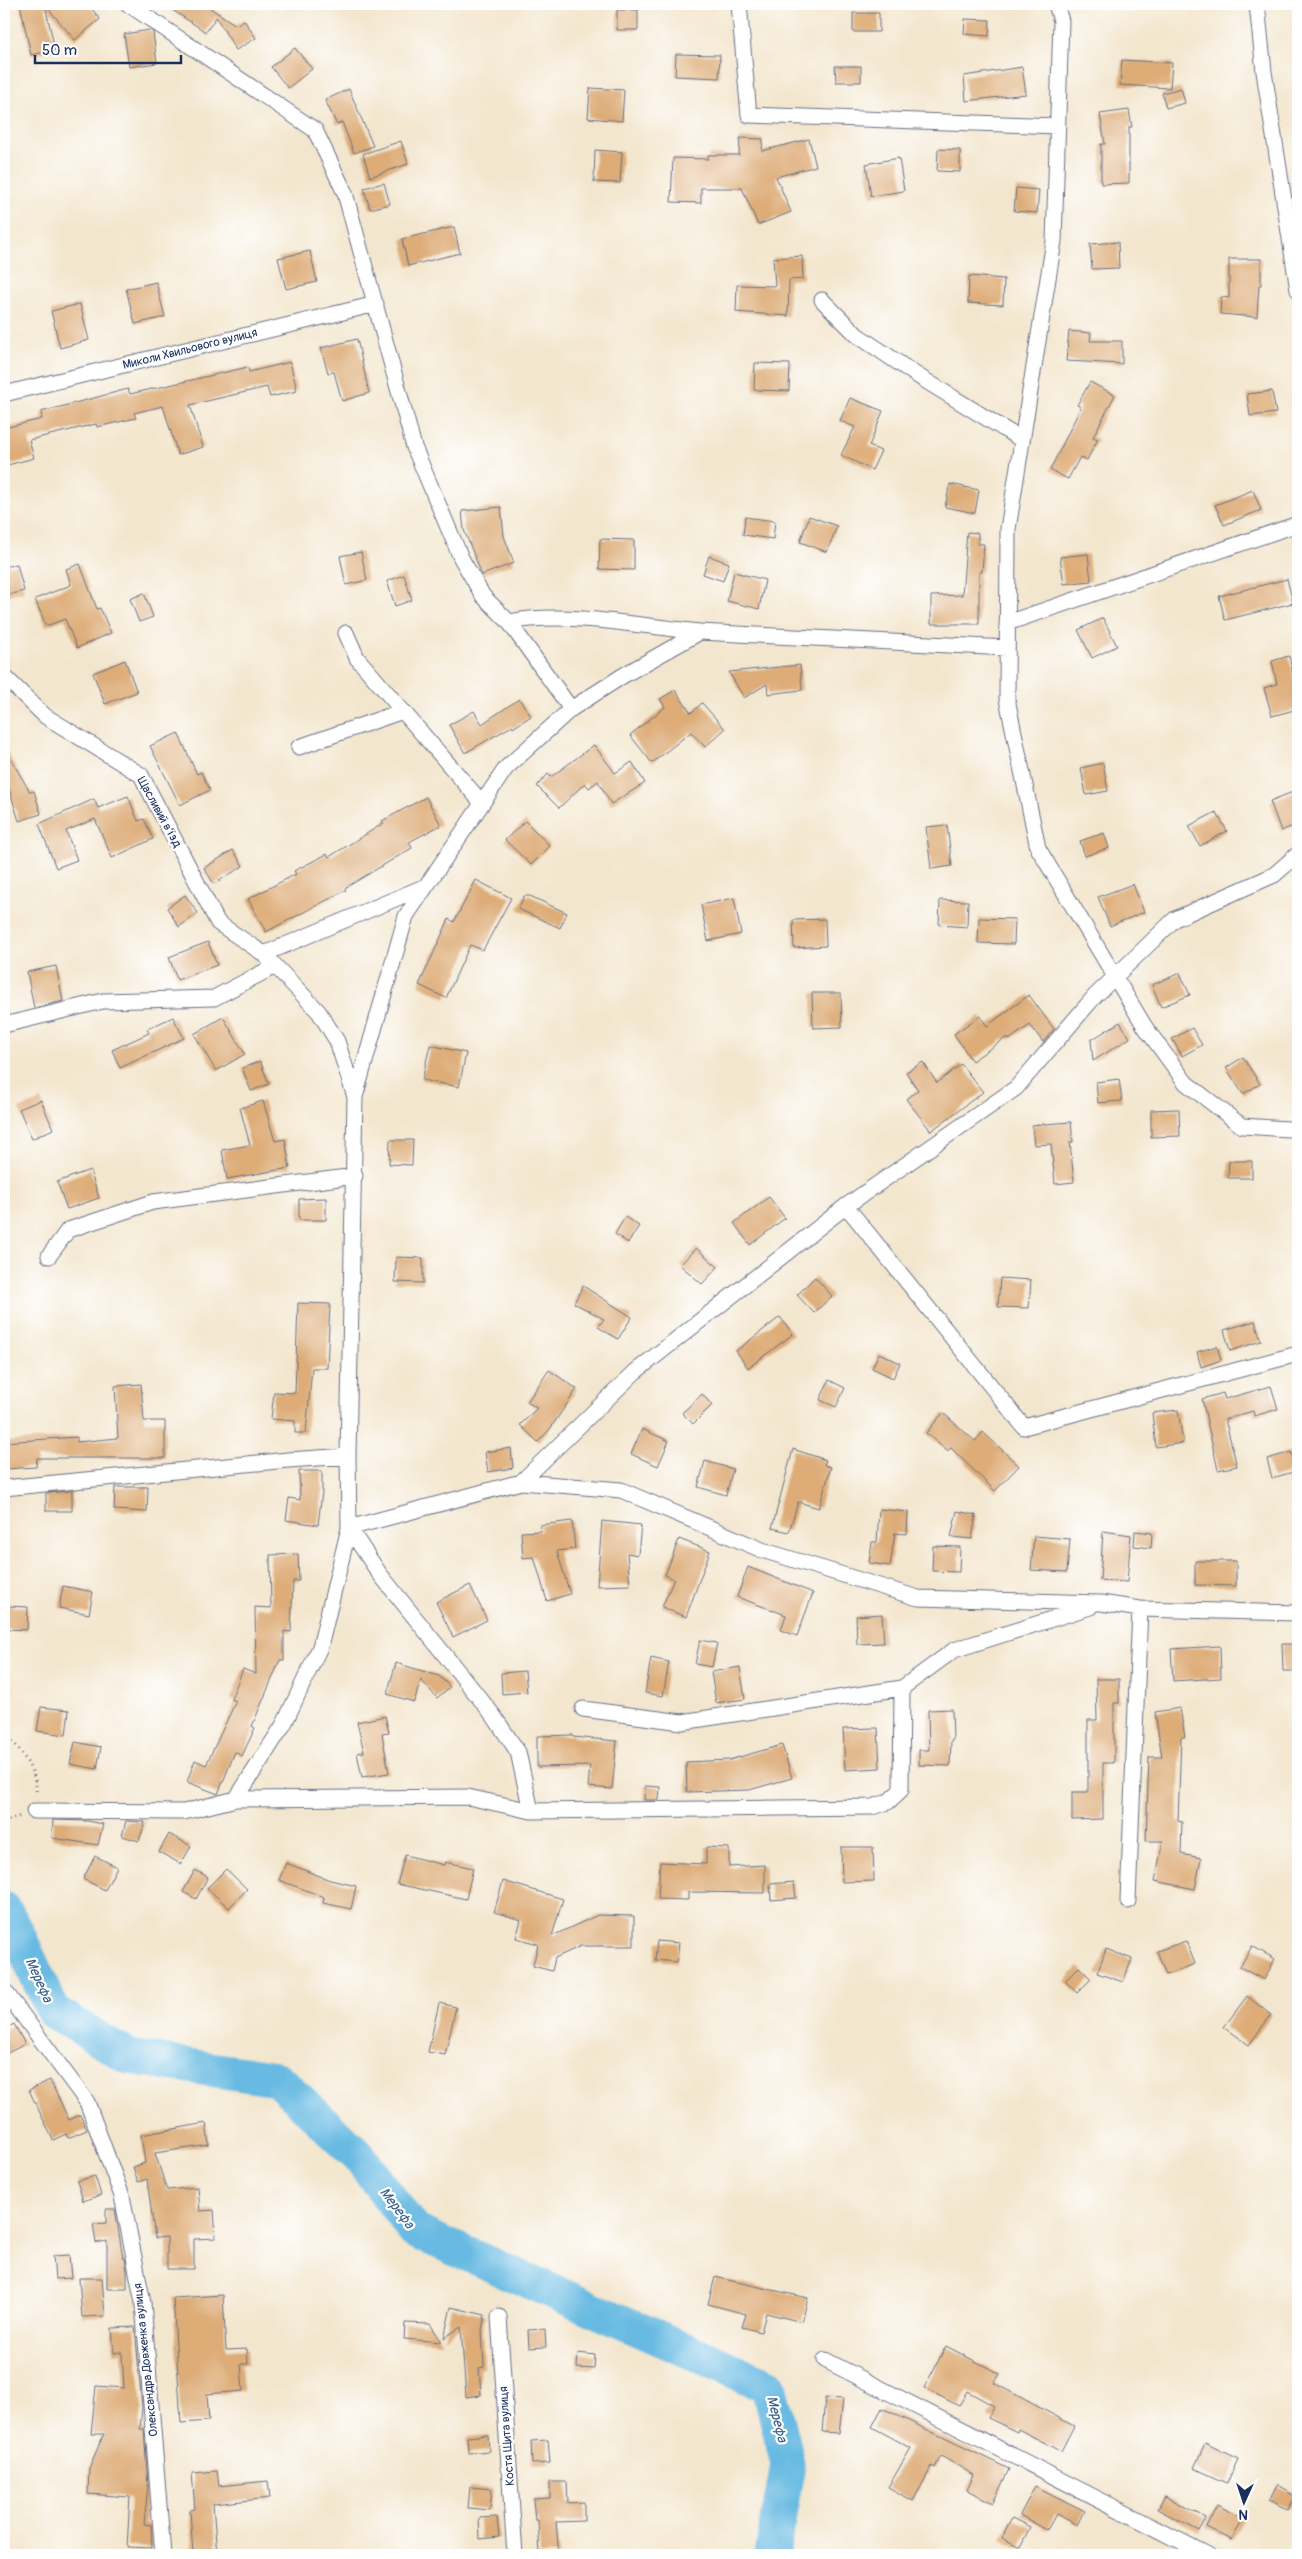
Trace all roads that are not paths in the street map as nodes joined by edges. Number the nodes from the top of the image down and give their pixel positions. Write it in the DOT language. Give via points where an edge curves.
graph roads {
  1 [pos="128,4"];
  2 [pos="739,4"];
  3 [pos="1056,4"];
  4 [pos="1257,4"];
  5 [pos="1057,126"];
  6 [pos="1298,290"];
  7 [pos="822,300"];
  8 [pos="376,304"];
  9 [pos="4,394"];
  10 [pos="1022,440"];
  11 [pos="1298,524"];
  12 [pos="509,622"];
  13 [pos="1007,623"];
  14 [pos="700,632"];
  15 [pos="346,633"];
  16 [pos="1007,648"];
  17 [pos="4,676"];
  18 [pos="571,710"];
  19 [pos="403,712"];
  20 [pos="299,747"];
  21 [pos="482,803"];
  22 [pos="1298,854"];
  23 [pos="426,886"];
  24 [pos="264,954"];
  25 [pos="274,966"];
  26 [pos="1114,978"];
  27 [pos="4,1025"];
  28 [pos="355,1097"];
  29 [pos="1298,1127"];
  30 [pos="355,1176"];
  31 [pos="846,1206"];
  32 [pos="49,1256"];
  33 [pos="1298,1354"];
  34 [pos="348,1456"];
  35 [pos="521,1482"];
  36 [pos="4,1488"];
  37 [pos="349,1528"];
  38 [pos="1102,1603"];
  39 [pos="1140,1609"];
  40 [pos="1298,1613"];
  41 [pos="902,1688"];
  42 [pos="583,1709"];
  43 [pos="236,1799"];
  44 [pos="34,1811"];
  45 [pos="531,1811"];
  46 [pos="1128,1901"];
  47 [pos="4,1990"];
  48 [pos="499,2317"];
  49 [pos="825,2360"];
  50 [pos="163,2555"];
  51 [pos="515,2555"];
  52 [pos="1208,2555"];
  1 -- 8 [label="street" via="315,130 345,194"];
  2 -- 5 [label="street" via="749,115"];
  3 -- 5 [label="street" via="1061,21"];
  4 -- 6 [label="street" via="1264,72"];
  5 -- 10 [label="street" via="1054,241"];
  7 -- 10 [label="street" via="857,335"];
  8 -- 9 [label="street, Миколи Хвильового вулиця"];
  8 -- 12 [label="street" via="414,447 461,558 483,596"];
  10 -- 13 [label="street" via="1008,529"];
  11 -- 13 [label="street"];
  12 -- 14 [label="street" via="541,618"];
  12 -- 18 [label="street"];
  13 -- 16 [label="street"];
  14 -- 16 [label="street"];
  14 -- 18 [label="street" via="624,675"];
  15 -- 19 [label="street" via="358,658"];
  16 -- 26 [label="street" via="1007,699 1038,848"];
  17 -- 24 [label="street, Щасливий в'їзд" via="45,716 140,775 218,923"];
  18 -- 21 [label="street" via="506,768"];
  19 -- 20 [label="street"];
  19 -- 21 [label="street"];
  21 -- 23 [label="street"];
  22 -- 26 [label="street" via="1274,875 1175,919"];
  23 -- 24 [label="street"];
  23 -- 28 [label="street" via="406,916"];
  24 -- 25 [label="street, Щасливий в'їзд"];
  25 -- 27 [label="street" via="214,998 103,1001"];
  25 -- 28 [label="street, Щасливий в'їзд" via="319,1012 337,1041"];
  26 -- 29 [label="street" via="1186,1083 1242,1126"];
  26 -- 31 [label="street" via="1016,1088"];
  28 -- 30 [label="street"];
  30 -- 32 [label="street" via="153,1202 68,1230"];
  30 -- 34 [label="street"];
  31 -- 33 [label="street" via="1024,1427"];
  31 -- 35 [label="street" via="635,1372"];
  34 -- 36 [label="street"];
  34 -- 37 [label="street"];
  35 -- 37 [label="street"];
  35 -- 38 [label="street" via="621,1490 762,1550 918,1598"];
  37 -- 43 [label="street" via="320,1647 284,1724"];
  37 -- 45 [label="street" via="379,1573 493,1715 518,1752"];
  38 -- 39 [label="street"];
  38 -- 41 [label="street" via="954,1650"];
  39 -- 40 [label="street"];
  39 -- 46 [label="street"];
  41 -- 42 [label="street" via="682,1722"];
  41 -- 45 [label="street" via="901,1790 888,1802 872,1807"];
  43 -- 44 [label="street" via="184,1812"];
  43 -- 45 [label="street" via="468,1797"];
  47 -- 50 [label="street, Олександра Довженка вулиця" via="87,2102 122,2196 143,2303"];
  48 -- 51 [label="street, Костя Щита вулиця"];
  49 -- 52 [label="street"];
}
